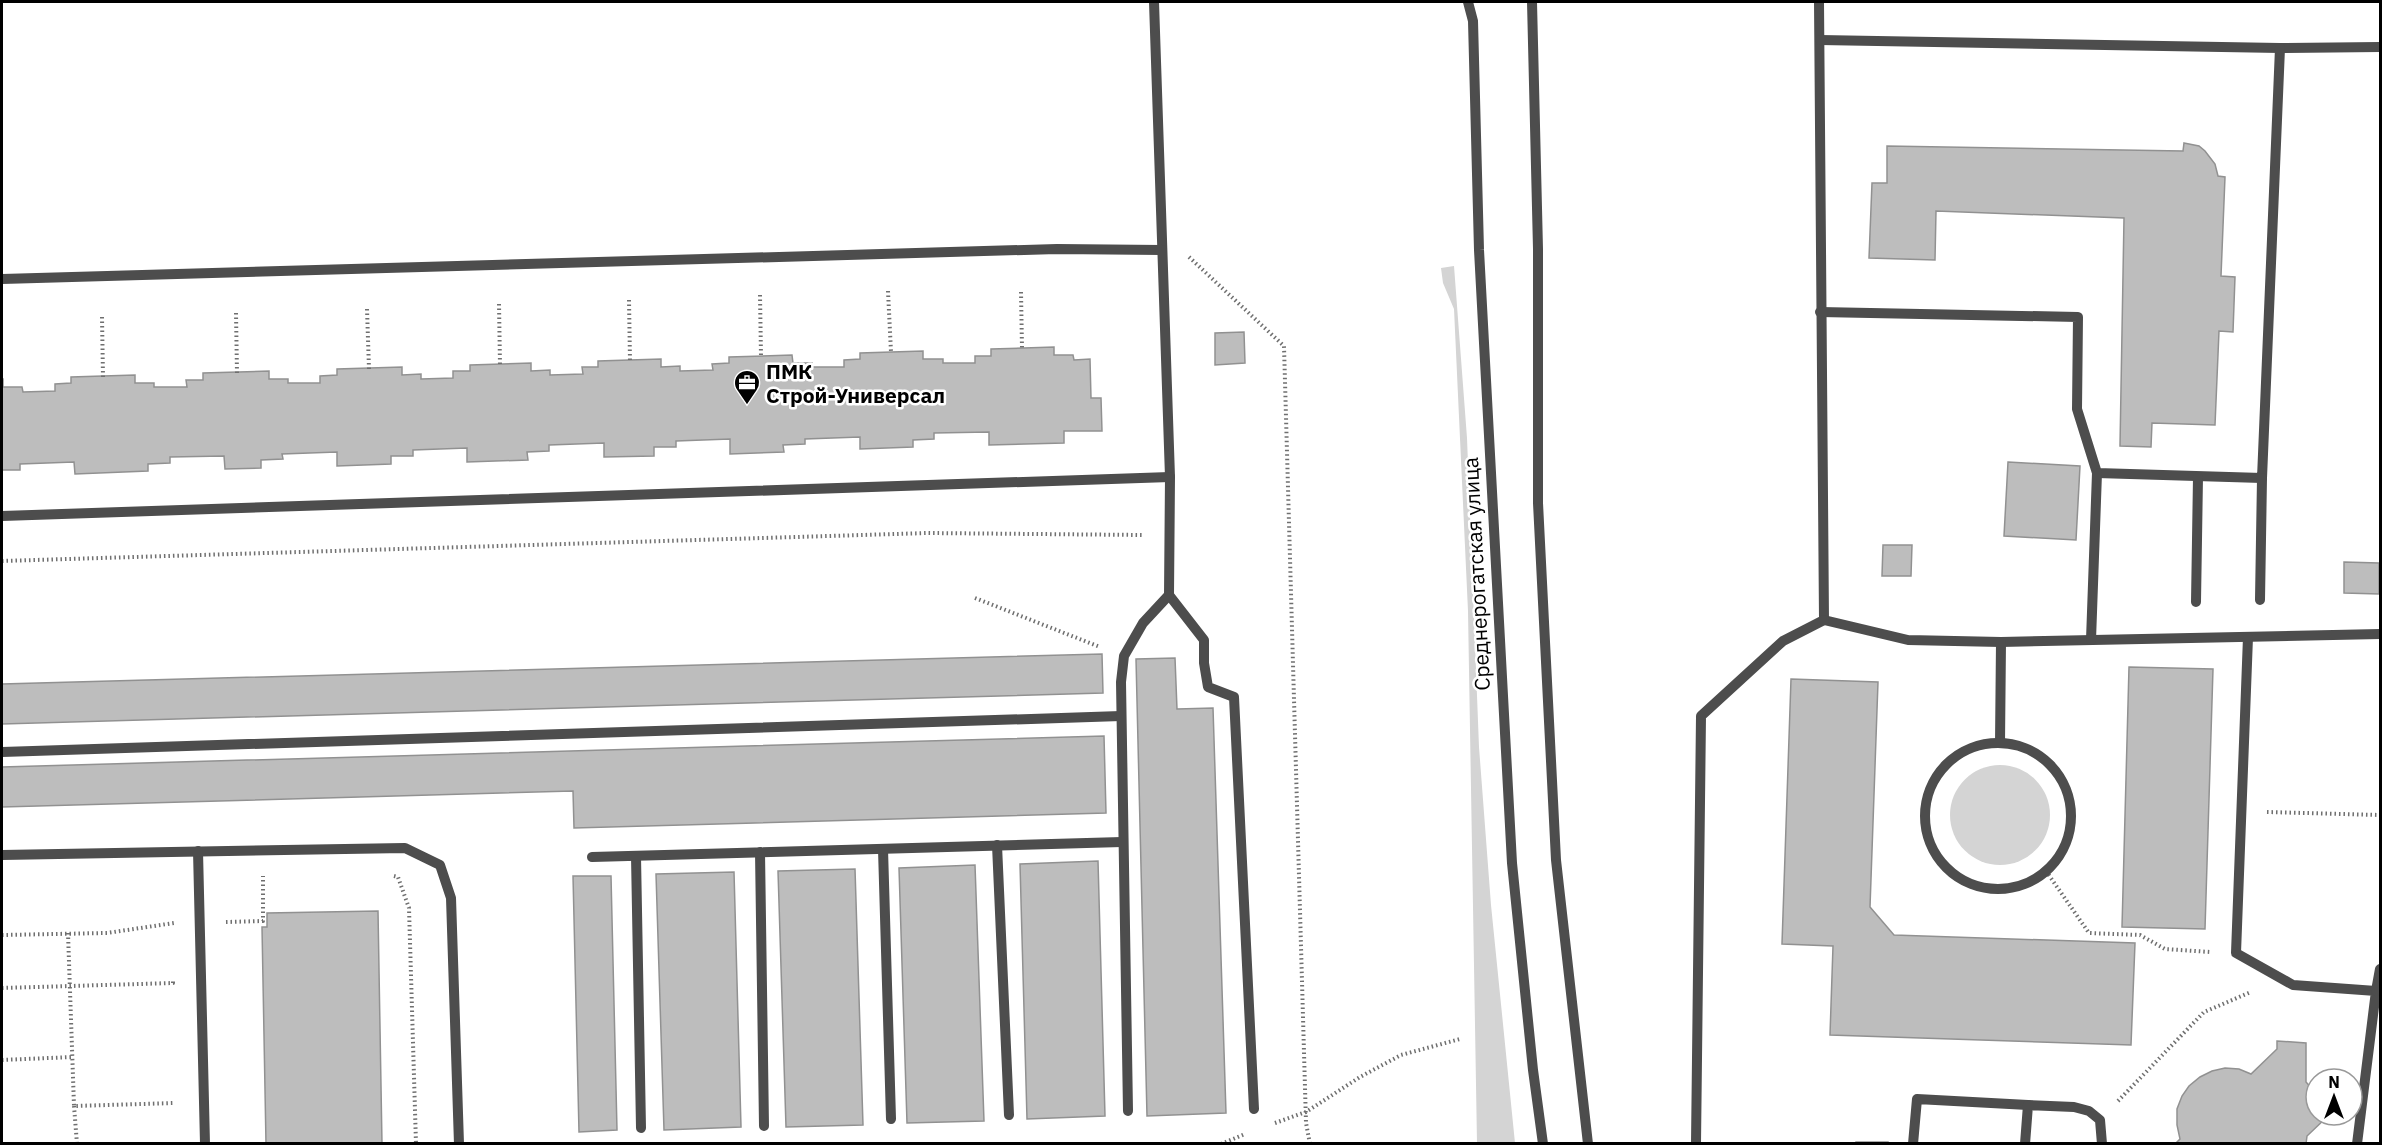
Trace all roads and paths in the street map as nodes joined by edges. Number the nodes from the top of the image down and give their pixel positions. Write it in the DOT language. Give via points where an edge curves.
graph roads {
  1 [pos="1154,2"];
  2 [pos="1468,2"];
  3 [pos="1532,2"];
  4 [pos="1819,2"];
  5 [pos="1820,40"];
  6 [pos="2380,47"];
  7 [pos="2280,48"];
  8 [pos="1162,250"];
  9 [pos="1182,251"];
  10 [pos="2,279"];
  11 [pos="888,291"];
  12 [pos="1021,292"];
  13 [pos="760,295"];
  14 [pos="629,300"];
  15 [pos="499,304"];
  16 [pos="367,309"];
  17 [pos="1820,312"];
  18 [pos="236,313"];
  19 [pos="102,317"];
  20 [pos="1022,348"];
  21 [pos="891,352"];
  22 [pos="761,357"];
  23 [pos="630,361"];
  24 [pos="500,364"];
  25 [pos="369,369"];
  26 [pos="237,373"];
  27 [pos="103,377"];
  28 [pos="2097,473"];
  29 [pos="1170,477"];
  30 [pos="2198,477"];
  31 [pos="2262,478"];
  32 [pos="2,516"];
  33 [pos="1170,534"];
  34 [pos="2,561"];
  35 [pos="1168,595"];
  36 [pos="975,598"];
  37 [pos="2260,600"];
  38 [pos="2196,602"];
  39 [pos="1824,620"];
  40 [pos="2380,634"];
  41 [pos="2248,637"];
  42 [pos="2091,640"];
  43 [pos="2001,642"];
  44 [pos="1124,656"];
  45 [pos="1121,716"];
  46 [pos="2000,743"];
  47 [pos="2,752"];
  48 [pos="2241,812"];
  49 [pos="2380,815"];
  50 [pos="1122,842"];
  51 [pos="997,845"];
  52 [pos="883,849"];
  53 [pos="198,850"];
  54 [pos="760,852"];
  55 [pos="2,855"];
  56 [pos="636,856"];
  57 [pos="592,857"];
  58 [pos="262,867"];
  59 [pos="2046,871"];
  60 [pos="388,873"];
  61 [pos="172,923"];
  62 [pos="200,923"];
  63 [pos="68,933"];
  64 [pos="172,933"];
  65 [pos="2,935"];
  66 [pos="2236,953"];
  67 [pos="2380,969"];
  68 [pos="172,973"];
  69 [pos="2283,980"];
  70 [pos="70,985"];
  71 [pos="2,988"];
  72 [pos="2376,991"];
  73 [pos="1460,1039"];
  74 [pos="73,1057"];
  75 [pos="2,1060"];
  76 [pos="175,1103"];
  77 [pos="2028,1105"];
  78 [pos="74,1106"];
  79 [pos="1254,1109"];
  80 [pos="1128,1111"];
  81 [pos="1306,1112"];
  82 [pos="1009,1115"];
  83 [pos="891,1119"];
  84 [pos="2100,1120"];
  85 [pos="1274,1124"];
  86 [pos="764,1125"];
  87 [pos="641,1128"];
  88 [pos="1252,1132"];
  89 [pos="77,1143"];
  90 [pos="205,1143"];
  91 [pos="416,1143"];
  92 [pos="459,1143"];
  93 [pos="1221,1143"];
  94 [pos="1310,1143"];
  95 [pos="1543,1143"];
  96 [pos="1588,1143"];
  97 [pos="1695,1143"];
  98 [pos="1913,1143"];
  99 [pos="2025,1143"];
  100 [pos="2102,1143"];
  101 [pos="2357,1143"];
  1 -- 8 [label="street"];
  2 -- 95 [label="street, Среднерогатская улица" via="1473,21 1479,250 1512,863"];
  3 -- 96 [label="street" via="1538,249 1538,503 1556,860"];
  4 -- 5 [label="street"];
  5 -- 7 [label="street"];
  5 -- 17 [label="street"];
  6 -- 7 [label="street"];
  7 -- 31 [label="street"];
  8 -- 10 [label="street" via="1057,249"];
  8 -- 29 [label="street"];
  9 -- 81 [label="path" via="1284,346"];
  11 -- 21 [label="path"];
  12 -- 20 [label="path"];
  13 -- 22 [label="path"];
  14 -- 23 [label="path"];
  15 -- 24 [label="path"];
  16 -- 25 [label="path"];
  17 -- 28 [label="street" via="2078,317 2077,409"];
  17 -- 39 [label="street"];
  18 -- 26 [label="path"];
  19 -- 27 [label="path"];
  28 -- 30 [label="street"];
  28 -- 42 [label="street"];
  29 -- 32 [label="street"];
  29 -- 33 [label="street"];
  30 -- 31 [label="street"];
  30 -- 38 [label="street"];
  31 -- 37 [label="street"];
  33 -- 34 [label="path" via="928,533"];
  33 -- 35 [label="street"];
  35 -- 44 [label="street" via="1143,623"];
  35 -- 79 [label="street" via="1204,640 1208,687 1234,697"];
  36 -- 44 [label="path"];
  39 -- 43 [label="street" via="1908,640"];
  39 -- 97 [label="street" via="1783,641 1701,716"];
  40 -- 41 [label="street"];
  41 -- 42 [label="street"];
  41 -- 48 [label="street"];
  42 -- 43 [label="street"];
  43 -- 46 [label="street"];
  44 -- 45 [label="street"];
  45 -- 47 [label="street"];
  45 -- 50 [label="street"];
  46 -- 59 [label="street" via="2024,747 2047,760 2061,777 2070,801 2068,840"];
  46 -- 59 [label="street" via="1963,750 1942,768 1925,802 1926,833 1946,869 1981,888 2015,888"];
  48 -- 49 [label="path"];
  48 -- 66 [label="street"];
  50 -- 51 [label="street"];
  50 -- 80 [label="street"];
  51 -- 52 [label="street"];
  51 -- 82 [label="street"];
  52 -- 54 [label="street"];
  52 -- 83 [label="street"];
  53 -- 55 [label="street"];
  53 -- 62 [label="street"];
  53 -- 92 [label="street" via="405,848 440,865 451,898"];
  54 -- 56 [label="street"];
  54 -- 86 [label="street"];
  56 -- 57 [label="street"];
  56 -- 87 [label="street"];
  58 -- 62 [label="path" via="263,921"];
  59 -- 66 [label="path" via="2089,933 2140,935 2165,949"];
  60 -- 91 [label="path" via="398,878 410,909"];
  61 -- 62 [label="path"];
  61 -- 63 [label="path" via="107,933"];
  61 -- 64 [label="path"];
  62 -- 90 [label="street"];
  63 -- 65 [label="path"];
  63 -- 70 [label="path"];
  66 -- 69 [label="street"];
  67 -- 72 [label="street"];
  68 -- 70 [label="path" via="173,983"];
  69 -- 72 [label="street" via="2293,985"];
  69 -- 84 [label="path" via="2204,1012"];
  70 -- 71 [label="path"];
  70 -- 74 [label="path"];
  72 -- 101 [label="street"];
  73 -- 81 [label="path" via="1401,1055"];
  74 -- 75 [label="path"];
  74 -- 78 [label="path"];
  76 -- 78 [label="path"];
  77 -- 84 [label="street" via="2082,1109"];
  77 -- 98 [label="street" via="1917,1099"];
  77 -- 99 [label="street"];
  78 -- 89 [label="path"];
  81 -- 85 [label="path"];
  81 -- 94 [label="path"];
  84 -- 100 [label="street"];
  88 -- 93 [label="path"];
}
